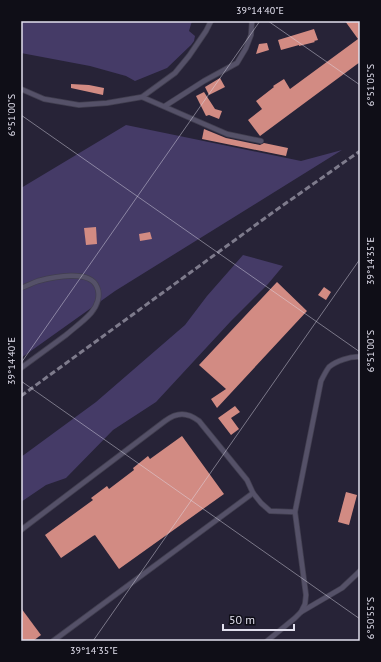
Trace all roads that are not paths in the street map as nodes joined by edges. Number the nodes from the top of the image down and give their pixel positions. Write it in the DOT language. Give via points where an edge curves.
graph roads {
  1 [pos="211,21"];
  2 [pos="252,21"];
  3 [pos="21,89"];
  4 [pos="142,97"];
  5 [pos="165,106"];
  6 [pos="261,141"];
  7 [pos="21,288"];
  8 [pos="360,357"];
  9 [pos="21,368"];
  10 [pos="253,493"];
  11 [pos="295,512"];
  12 [pos="21,530"];
  13 [pos="360,571"];
  14 [pos="301,612"];
  15 [pos="53,641"];
  16 [pos="267,641"];
  1 -- 4 [label="lane" via="175,73"];
  2 -- 5 [label="lane" via="251,35 237,64"];
  3 -- 4 [label="lane" via="44,99 79,105"];
  4 -- 5 [label="lane"];
  5 -- 6 [label="lane" via="227,134"];
  7 -- 9 [label="lane" via="37,281 75,276 87,277 96,283 99,292 92,312 78,326"];
  8 -- 11 [label="lane" via="342,360 329,367 321,381"];
  10 -- 11 [label="lane" via="270,510"];
  10 -- 12 [label="lane" via="247,480 200,421 186,414 178,414 165,421"];
  10 -- 15 [label="lane"];
  11 -- 14 [label="lane" via="306,595"];
  13 -- 14 [label="lane" via="342,588"];
  14 -- 16 [label="lane"];
}
